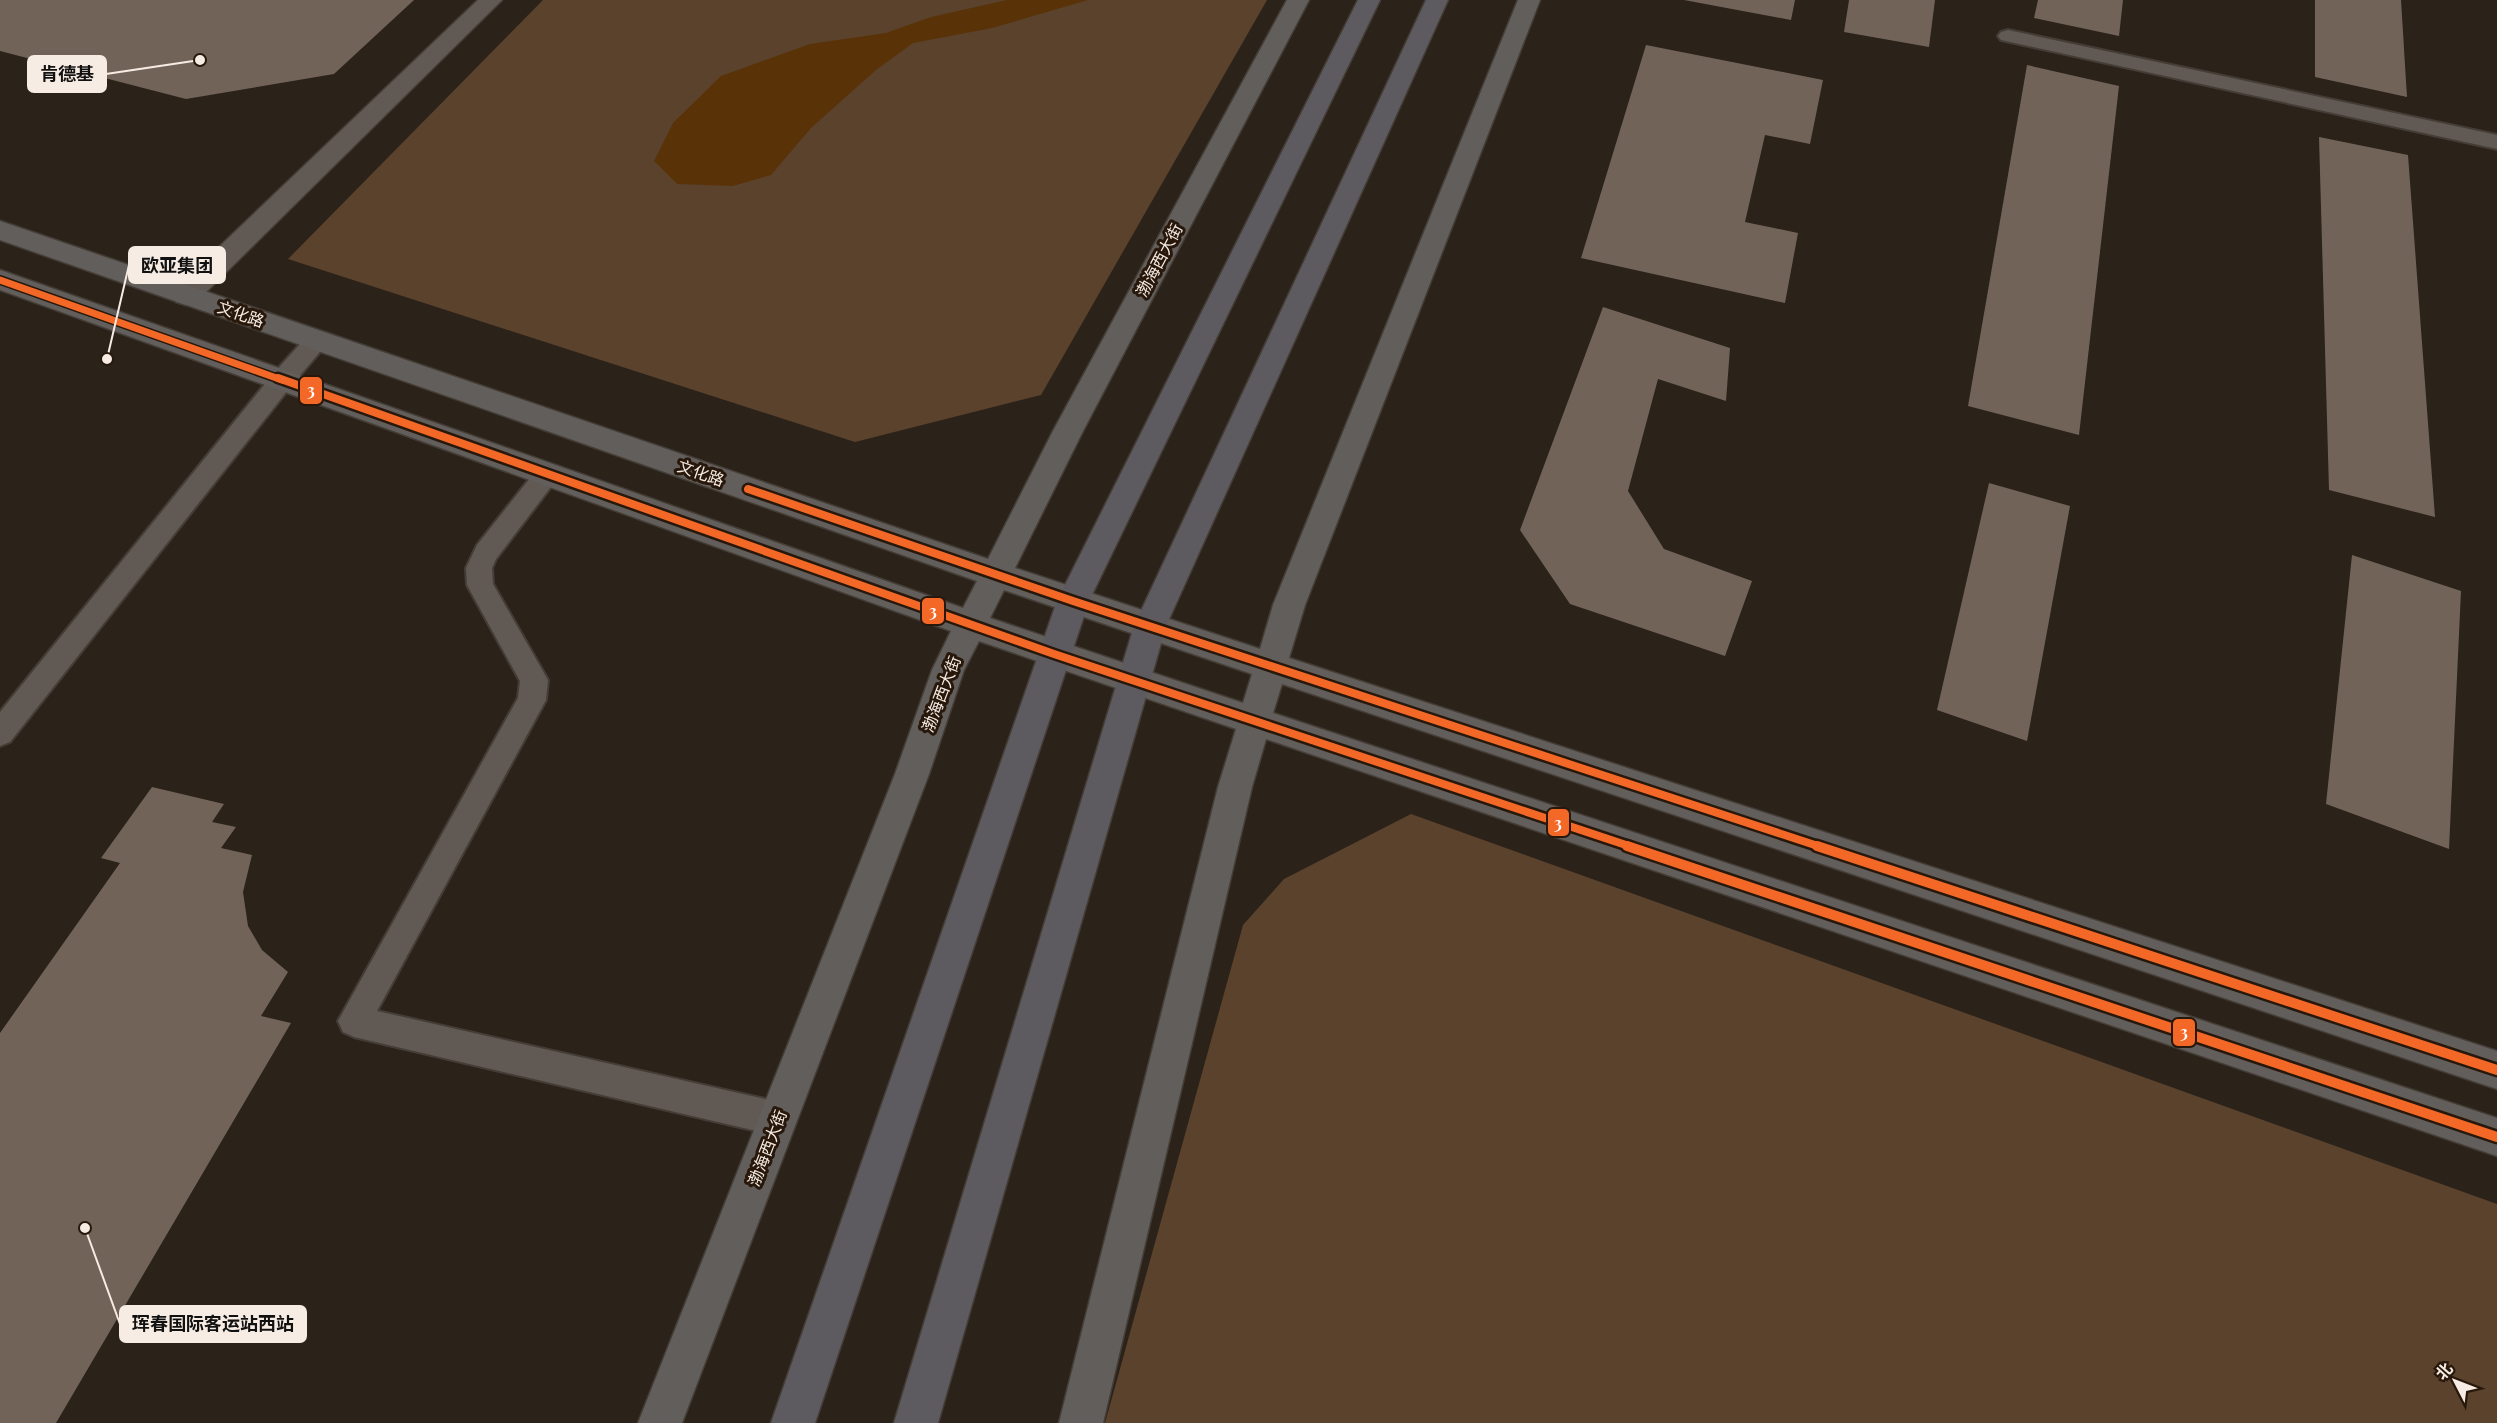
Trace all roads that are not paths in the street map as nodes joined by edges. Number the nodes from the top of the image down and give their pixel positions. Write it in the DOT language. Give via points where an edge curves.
graph roads {
  1 [pos="491,0"];
  2 [pos="1298,0"];
  3 [pos="1369,0"];
  4 [pos="1437,0"];
  5 [pos="1529,0"];
  6 [pos="2008,36"];
  7 [pos="2497,142"];
  8 [pos="0,230"];
  9 [pos="0,280"];
  10 [pos="186,294"];
  11 [pos="317,340"];
  12 [pos="282,380"];
  13 [pos="548,475"];
  14 [pos="996,575"];
  15 [pos="1073,601"];
  16 [pos="971,624"];
  17 [pos="1150,626"];
  18 [pos="1054,654"];
  19 [pos="1271,666"];
  20 [pos="1134,680"];
  21 [pos="1254,721"];
  22 [pos="0,733"];
  23 [pos="2497,1070"];
  24 [pos="778,1119"];
  25 [pos="2497,1137"];
  26 [pos="660,1423"];
  27 [pos="794,1423"];
  28 [pos="916,1423"];
  29 [pos="1081,1423"];
  1 -- 10 [label="street"];
  2 -- 14 [label="street, 渤海西大街" via="1068,431"];
  3 -- 15 [label="highway"];
  4 -- 17 [label="highway"];
  5 -- 19 [label="street" via="1289,605"];
  6 -- 7 [label="lane"];
  8 -- 10 [label="street, 文化路"];
  9 -- 12 [label="street"];
  10 -- 11 [label="street, 文化路"];
  11 -- 12 [label="lane"];
  11 -- 14 [label="street, 文化路"];
  12 -- 13 [label="street"];
  12 -- 22 [label="lane"];
  13 -- 16 [label="street"];
  13 -- 24 [label="lane" via="486,553 479,568 480,585 534,680 532,700 354,1021"];
  14 -- 15 [label="street, 文化路"];
  14 -- 16 [label="street, 渤海西大街"];
  15 -- 17 [label="street, 文化路"];
  15 -- 18 [label="highway"];
  16 -- 18 [label="street"];
  16 -- 24 [label="street, 渤海西大街" via="948,670 912,774"];
  17 -- 19 [label="street, 文化路"];
  17 -- 20 [label="highway"];
  18 -- 20 [label="street"];
  18 -- 27 [label="highway"];
  19 -- 21 [label="street"];
  19 -- 23 [label="street, 文化路"];
  20 -- 21 [label="street"];
  20 -- 28 [label="highway"];
  21 -- 25 [label="street"];
  21 -- 29 [label="street"];
  24 -- 26 [label="street, 渤海西大街"];
}
